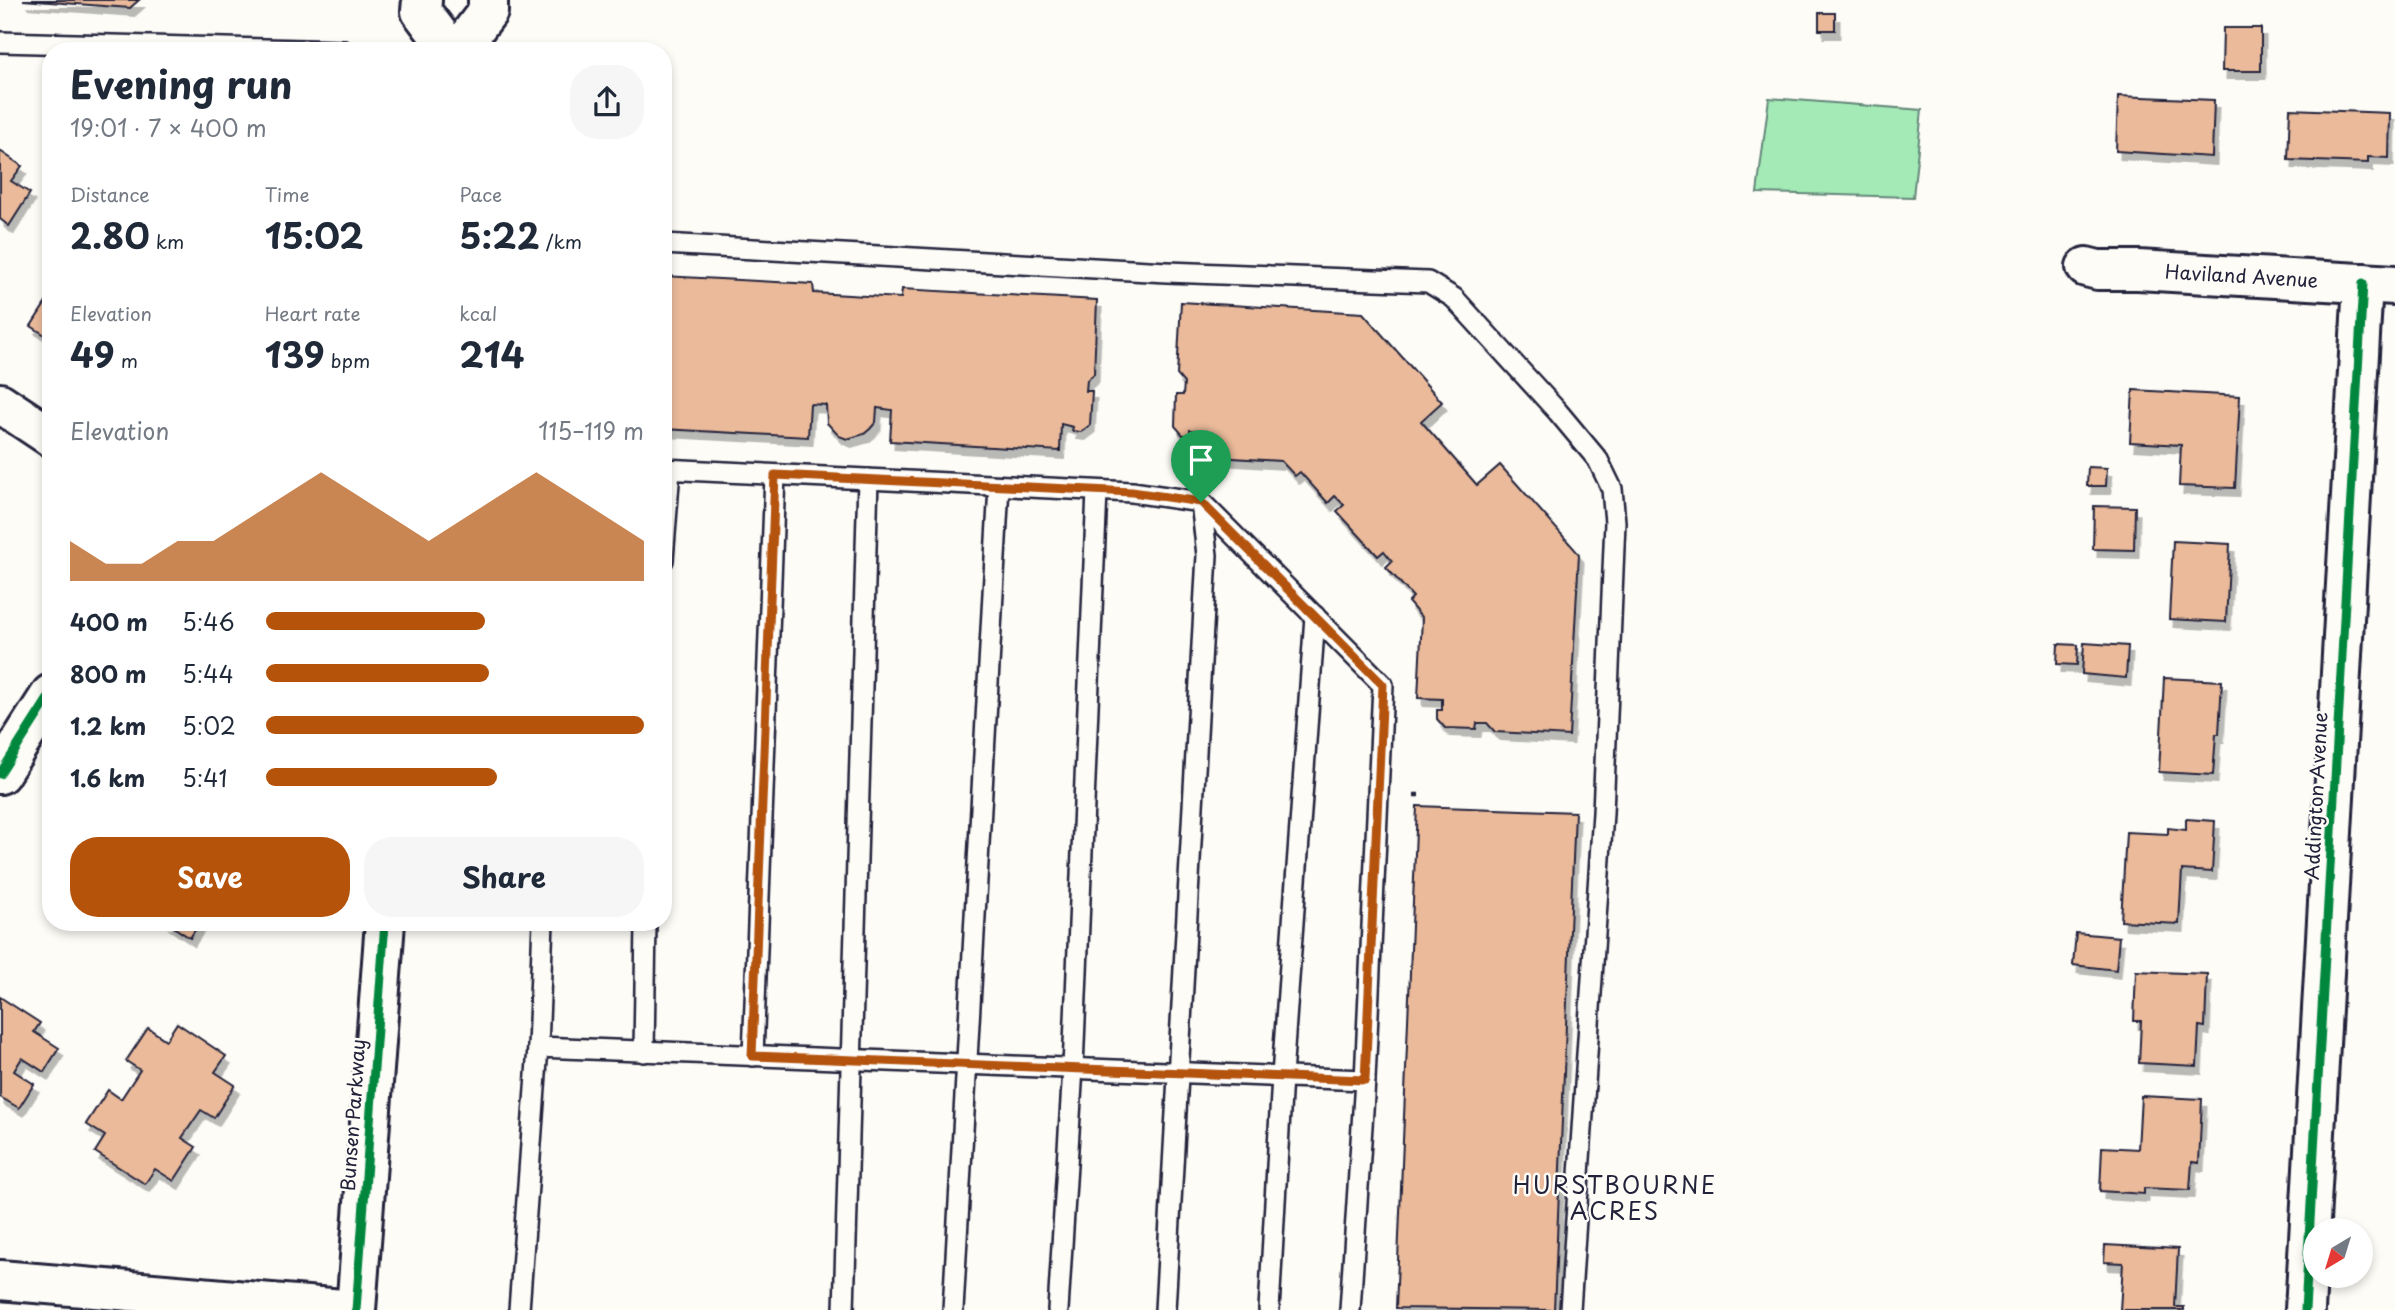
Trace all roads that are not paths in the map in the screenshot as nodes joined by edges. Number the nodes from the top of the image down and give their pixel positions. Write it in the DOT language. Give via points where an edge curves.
graph roads {
  1 [pos="422,0"];
  2 [pos="488,0"];
  3 [pos="0,41"];
  4 [pos="42,42"];
  5 [pos="444,42"];
  6 [pos="465,42"];
  7 [pos="672,244"];
  8 [pos="2087,267"];
  9 [pos="2379,284"];
  10 [pos="0,403"];
  11 [pos="42,431"];
  12 [pos="672,469"];
  13 [pos="775,475"];
  14 [pos="869,479"];
  15 [pos="999,486"];
  16 [pos="1097,491"];
  17 [pos="1201,502"];
  18 [pos="1315,616"];
  19 [pos="42,708"];
  20 [pos="0,774"];
  21 [pos="385,931"];
  22 [pos="543,931"];
  23 [pos="646,931"];
  24 [pos="538,1047"];
  25 [pos="644,1052"];
  26 [pos="752,1056"];
  27 [pos="851,1060"];
  28 [pos="965,1064"];
  29 [pos="1073,1068"];
  30 [pos="1178,1073"];
  31 [pos="1282,1076"];
  32 [pos="1365,1080"];
  33 [pos="0,1280"];
  34 [pos="356,1310"];
  35 [pos="519,1310"];
  36 [pos="844,1310"];
  37 [pos="953,1310"];
  38 [pos="1058,1310"];
  39 [pos="1165,1310"];
  40 [pos="1269,1310"];
  41 [pos="1350,1310"];
  42 [pos="1570,1310"];
  43 [pos="2305,1310"];
  1 -- 5 [label="street" via="421,11"];
  2 -- 6 [label="street" via="488,11"];
  3 -- 4 [label="lane"];
  7 -- 42 [label="lane" via="1428,282 1454,298 1558,412 1598,460 1612,489 1615,522 1603,814"];
  8 -- 9 [label="street, Haviland Avenue"];
  9 -- 43 [label="street, Addington Avenue"];
  10 -- 11 [label="street"];
  12 -- 13 [label="lane"];
  13 -- 14 [label="lane"];
  13 -- 26 [label="lane"];
  14 -- 15 [label="lane"];
  14 -- 27 [label="lane"];
  15 -- 16 [label="lane"];
  15 -- 28 [label="lane"];
  16 -- 17 [label="lane"];
  16 -- 29 [label="lane"];
  17 -- 18 [label="lane"];
  17 -- 30 [label="lane" via="1207,555"];
  18 -- 31 [label="lane"];
  18 -- 32 [label="lane" via="1383,685"];
  19 -- 20 [label="street"];
  21 -- 34 [label="street, Bunsen Parkway"];
  22 -- 24 [label="lane"];
  23 -- 25 [label="lane"];
  24 -- 25 [label="lane"];
  24 -- 35 [label="lane"];
  25 -- 26 [label="lane"];
  26 -- 27 [label="lane"];
  27 -- 28 [label="lane"];
  27 -- 36 [label="lane"];
  28 -- 29 [label="lane"];
  28 -- 37 [label="lane"];
  29 -- 30 [label="lane"];
  29 -- 38 [label="lane"];
  30 -- 31 [label="lane"];
  30 -- 39 [label="lane"];
  31 -- 32 [label="lane"];
  31 -- 40 [label="lane"];
  32 -- 41 [label="lane"];
  33 -- 34 [label="street"];
}
